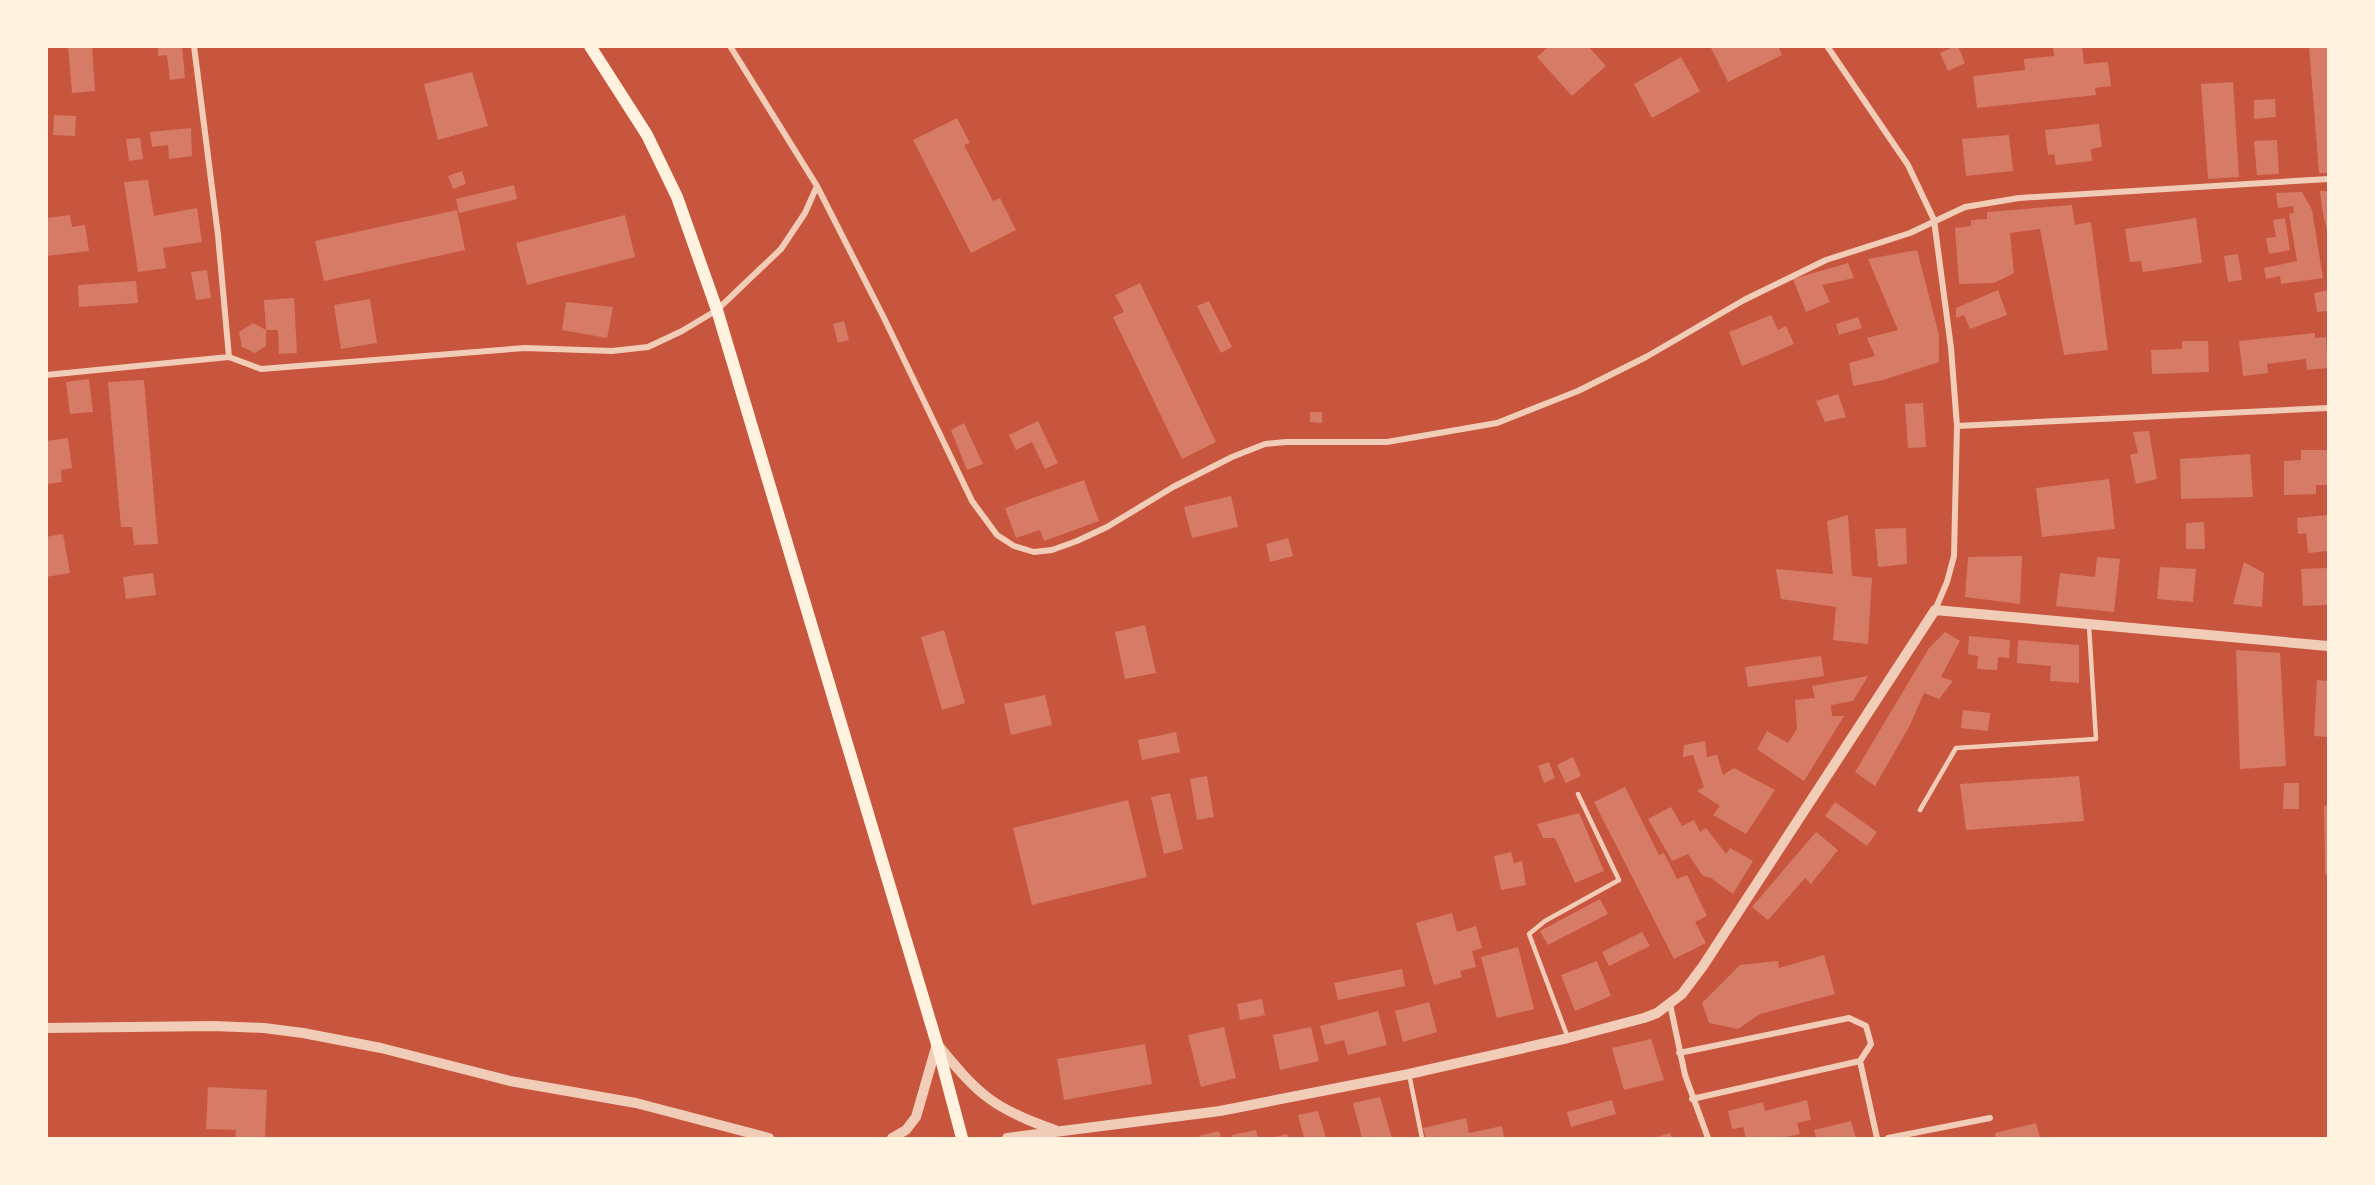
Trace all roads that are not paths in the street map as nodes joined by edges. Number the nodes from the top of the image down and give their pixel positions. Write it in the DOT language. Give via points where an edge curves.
graph roads {
  1 [pos="194,46"];
  2 [pos="590,46"];
  3 [pos="730,46"];
  4 [pos="1827,46"];
  5 [pos="2328,179"];
  6 [pos="817,186"];
  7 [pos="1934,220"];
  8 [pos="717,310"];
  9 [pos="230,357"];
  10 [pos="46,375"];
  11 [pos="2328,408"];
  12 [pos="1957,426"];
  13 [pos="1935,610"];
  14 [pos="2089,623"];
  15 [pos="2328,646"];
  16 [pos="1578,794"];
  17 [pos="1920,810"];
  18 [pos="1670,1004"];
  19 [pos="46,1028"];
  20 [pos="1568,1038"];
  21 [pos="937,1044"];
  22 [pos="1679,1053"];
  23 [pos="1860,1061"];
  24 [pos="1409,1074"];
  25 [pos="1692,1099"];
  26 [pos="1990,1119"];
  27 [pos="1058,1131"];
  28 [pos="769,1138"];
  29 [pos="892,1138"];
  30 [pos="962,1138"];
  31 [pos="1006,1138"];
  32 [pos="1046,1138"];
  33 [pos="1422,1138"];
  34 [pos="1708,1138"];
  35 [pos="1877,1138"];
  36 [pos="1888,1138"];
  1 -- 9 [label="street"];
  2 -- 8 [label="main road" via="647,135 677,197"];
  3 -- 6 [label="street"];
  4 -- 7 [label="street" via="1908,165"];
  5 -- 7 [label="street" via="2019,198 1965,207"];
  6 -- 7 [label="street" via="972,501 997,535 1014,546 1035,552 1052,550 1107,527 1212,466 1265,444 1387,442 1497,423 1578,391 1826,260 1910,233"];
  6 -- 8 [label="street" via="781,249"];
  7 -- 12 [label="street"];
  8 -- 9 [label="street" via="648,347 612,351 525,348 261,369"];
  8 -- 21 [label="main road"];
  9 -- 10 [label="street"];
  11 -- 12 [label="street"];
  12 -- 13 [label="street" via="1954,556"];
  13 -- 14 [label="street"];
  13 -- 18 [label="street" via="1703,966"];
  14 -- 15 [label="street"];
  14 -- 17 [label="lane" via="2096,739 1956,748"];
  16 -- 20 [label="lane" via="1619,880 1529,934"];
  18 -- 20 [label="street" via="1644,1018"];
  18 -- 22 [label="street"];
  19 -- 28 [label="street" via="214,1026 303,1033 381,1048 510,1081 644,1105"];
  20 -- 24 [label="street"];
  21 -- 27 [label="street" via="988,1099 1022,1119"];
  21 -- 29 [label="street" via="916,1117 906,1130"];
  21 -- 30 [label="main road"];
  22 -- 23 [label="street" via="1849,1018 1866,1026 1869,1035 1871,1044"];
  22 -- 25 [label="street"];
  23 -- 25 [label="street"];
  23 -- 35 [label="street"];
  24 -- 27 [label="street" via="1220,1111"];
  24 -- 33 [label="lane"];
  25 -- 34 [label="street"];
  26 -- 36 [label="street"];
  27 -- 31 [label="street"];
  27 -- 32 [label="street"];
}
